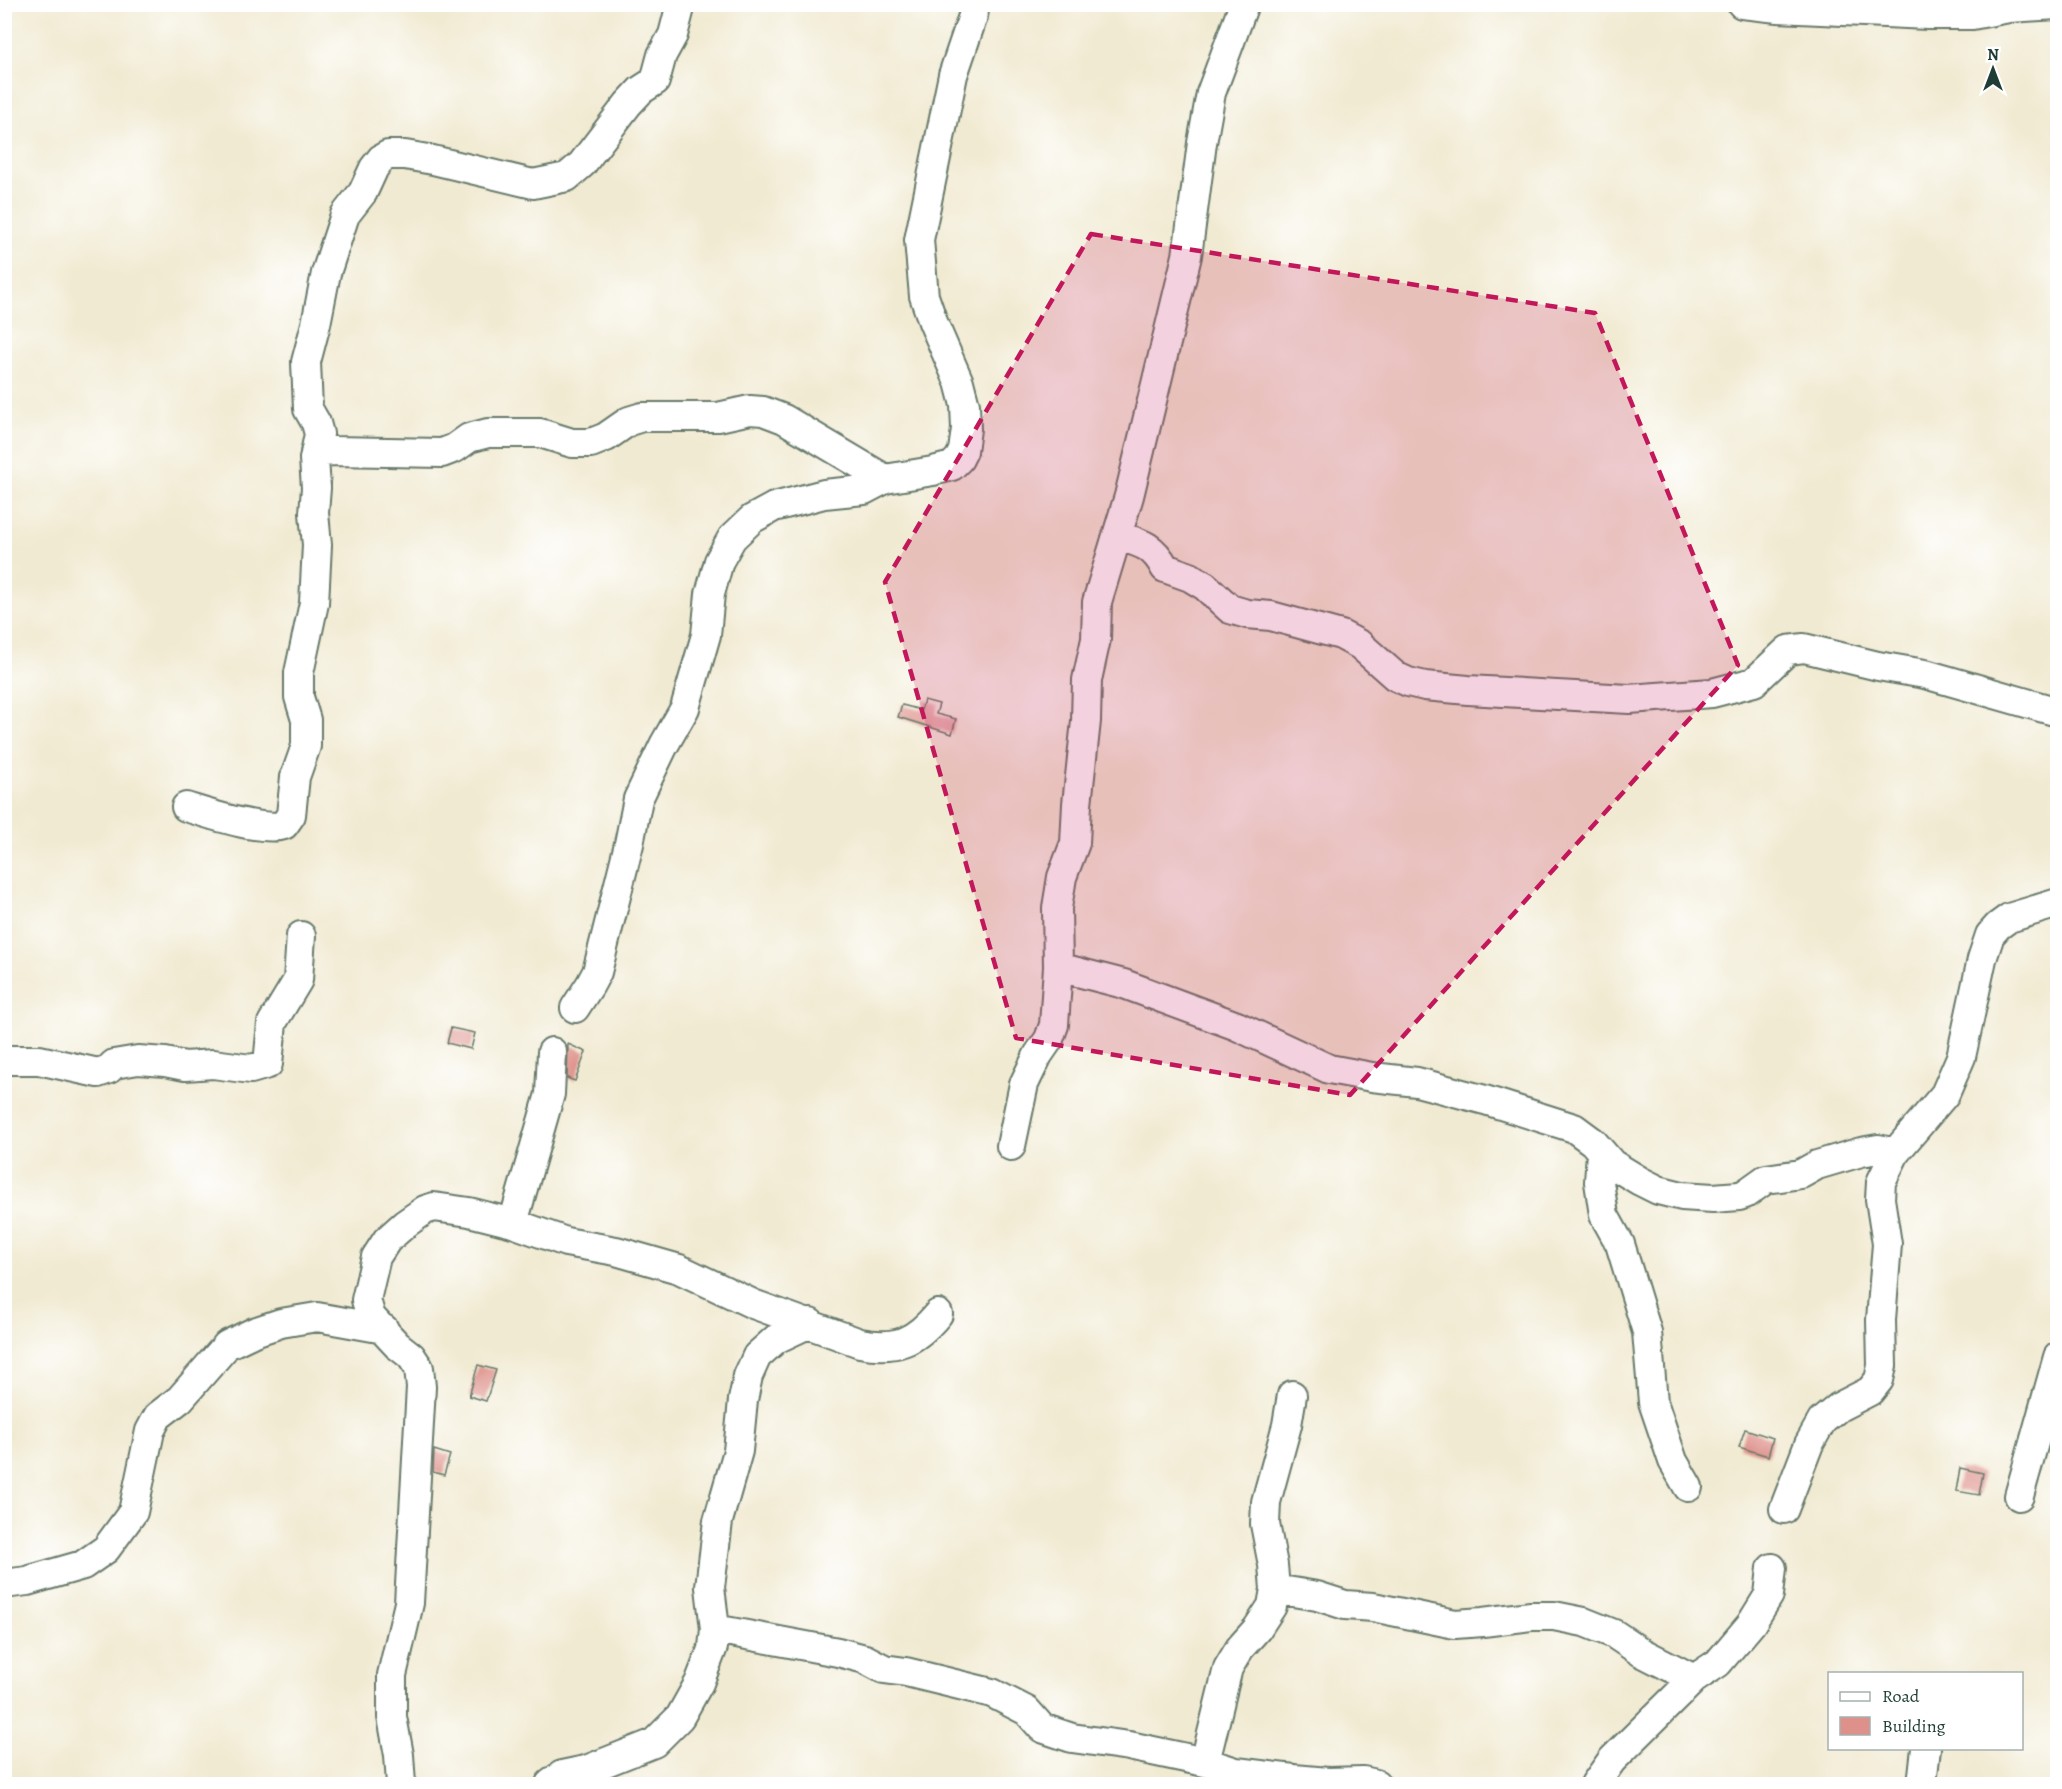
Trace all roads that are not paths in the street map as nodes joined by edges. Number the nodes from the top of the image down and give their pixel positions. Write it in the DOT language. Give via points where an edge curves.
graph roads {
  1 [pos="681,4"];
  2 [pos="975,4"];
  3 [pos="1244,4"];
  4 [pos="1742,4"];
  5 [pos="2058,5"];
  6 [pos="315,453"];
  7 [pos="885,479"];
  8 [pos="1118,536"];
  9 [pos="2058,712"];
  10 [pos="186,807"];
  11 [pos="2058,903"];
  12 [pos="301,936"];
  13 [pos="1058,967"];
  14 [pos="574,1008"];
  15 [pos="552,1052"];
  16 [pos="4,1060"];
  17 [pos="1011,1146"];
  18 [pos="1601,1152"];
  19 [pos="1895,1153"];
  20 [pos="513,1223"];
  21 [pos="938,1314"];
  22 [pos="810,1323"];
  23 [pos="384,1329"];
  24 [pos="2058,1357"];
  25 [pos="1293,1395"];
  26 [pos="1688,1487"];
  27 [pos="2019,1496"];
  28 [pos="1784,1509"];
  29 [pos="1772,1568"];
  30 [pos="4,1584"];
  31 [pos="1275,1589"];
  32 [pos="715,1629"];
  33 [pos="1694,1679"];
  34 [pos="1926,1750"];
  35 [pos="1205,1762"];
  36 [pos="1294,1782"];
  37 [pos="401,1785"];
  38 [pos="550,1785"];
  39 [pos="1376,1785"];
  40 [pos="1595,1785"];
  41 [pos="1922,1785"];
  1 -- 6 [label="street" via="655,81 634,97 582,164 567,177 533,184 405,155 381,159 345,215 326,273 306,362 308,409 319,434"];
  2 -- 7 [label="street" via="953,75 919,240 924,296 959,382 964,405 963,451 952,466"];
  3 -- 8 [label="street" via="1211,93 1187,256"];
  4 -- 5 [label="street" via="1928,15 1972,15"];
  6 -- 7 [label="street" via="442,453 470,438 512,431 591,443 642,417 718,417 750,410 784,419"];
  6 -- 10 [label="street" via="314,603 298,673 306,746 295,777 291,815 285,825 276,827 222,819"];
  7 -- 14 [label="street" via="864,490 824,494 774,507 752,519 732,538 719,561 706,635 685,708 638,799 597,972"];
  8 -- 9 [label="street" via="1158,554 1165,568 1205,586 1230,609 1341,635 1360,645 1395,676 1425,686 1629,699 1712,693 1754,682 1788,650 1804,648 1925,674"];
  8 -- 13 [label="street" via="1097,602 1075,843 1062,877 1057,908"];
  11 -- 19 [label="street" via="2010,918 1990,935 1961,1057 1945,1094"];
  12 -- 16 [label="street" via="298,980 272,1023 268,1064 261,1068 138,1060 114,1064 98,1072 39,1060"];
  13 -- 17 [label="street" via="1054,1025 1024,1084"];
  13 -- 18 [label="street" via="1124,984 1228,1022 1329,1069 1417,1082 1574,1128"];
  15 -- 20 [label="street" via="550,1095"];
  18 -- 19 [label="street" via="1612,1164 1658,1190 1713,1198 1739,1196 1766,1179 1801,1174 1862,1152 1878,1149"];
  18 -- 26 [label="street" via="1599,1182 1604,1215 1620,1244 1647,1332 1653,1402 1673,1461"];
  19 -- 28 [label="street" via="1881,1182 1887,1244 1879,1380 1870,1391 1822,1421"];
  20 -- 22 [label="street" via="566,1242 679,1269 753,1304"];
  20 -- 23 [label="street" via="434,1207 405,1224 376,1257 369,1281 368,1309"];
  21 -- 22 [label="street" via="911,1340 877,1346"];
  22 -- 32 [label="street" via="776,1339 757,1356 748,1376 738,1451 717,1532 710,1587"];
  23 -- 30 [label="street" via="317,1317 281,1323 227,1344 180,1399 158,1416 150,1431 133,1512 106,1549 83,1565"];
  23 -- 37 [label="street" via="411,1356 421,1387 409,1603 392,1675 392,1717"];
  24 -- 27 [label="street"];
  25 -- 31 [label="street" via="1266,1502 1265,1524"];
  29 -- 33 [label="street" via="1769,1594 1751,1624 1718,1663"];
  31 -- 33 [label="street" via="1455,1624 1531,1616 1584,1622 1614,1634"];
  31 -- 35 [label="street" via="1272,1605 1228,1668"];
  32 -- 35 [label="street" via="838,1652 884,1669 992,1693 1027,1711 1042,1728 1072,1738"];
  32 -- 38 [label="street" via="713,1647 699,1683 680,1717 667,1731 654,1743 586,1770 562,1775"];
  33 -- 40 [label="street" via="1612,1760"];
  34 -- 41 [label="street"];
  35 -- 36 [label="street"];
  36 -- 39 [label="street" via="1355,1780"];
}
